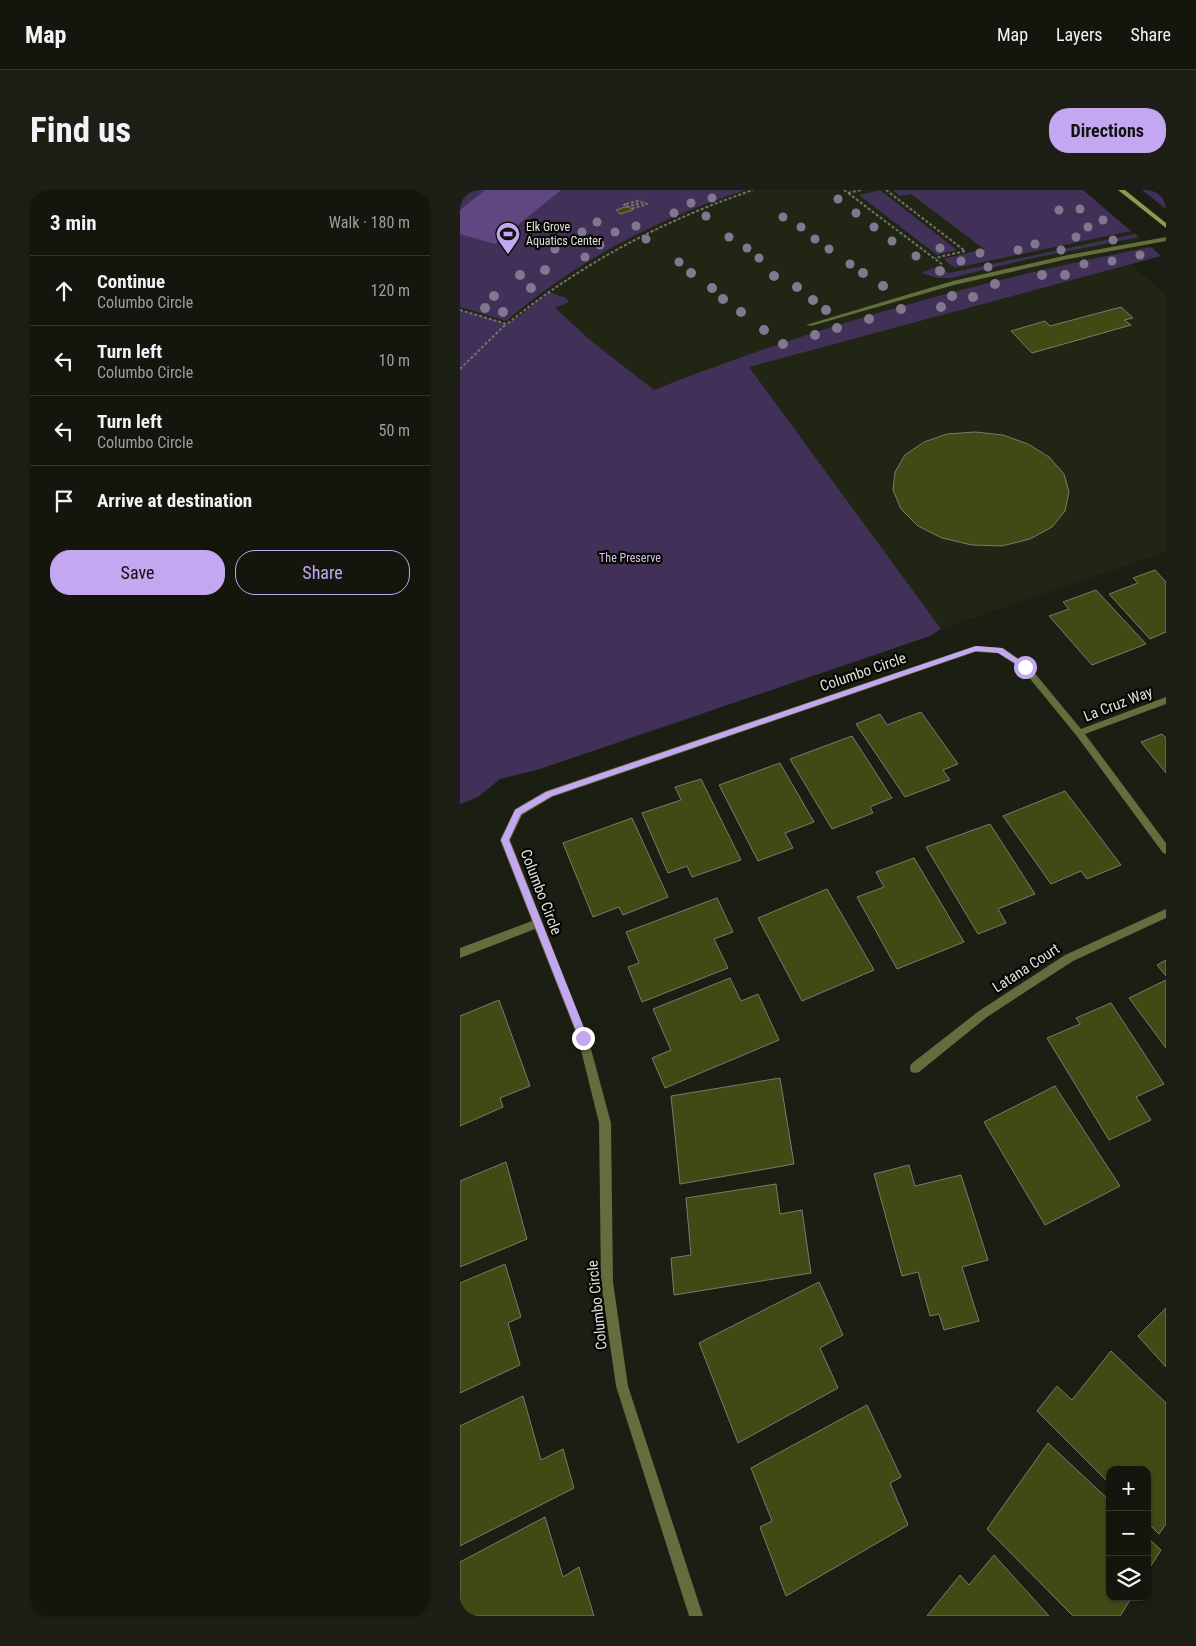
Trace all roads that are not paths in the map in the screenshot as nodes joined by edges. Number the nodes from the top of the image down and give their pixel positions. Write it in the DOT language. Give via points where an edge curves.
graph roads {
  1 [pos="1121,190"];
  2 [pos="1166,226"];
  3 [pos="1166,239"];
  4 [pos="809,325"];
  5 [pos="1166,700"];
  6 [pos="1079,733"];
  7 [pos="1166,850"];
  8 [pos="1166,913"];
  9 [pos="536,924"];
  10 [pos="460,953"];
  11 [pos="915,1068"];
  12 [pos="696,1616"];
  1 -- 2 [label="street"];
  3 -- 4 [label="street" via="962,281"];
  5 -- 6 [label="street, La Cruz Way"];
  6 -- 7 [label="street, Columbo Circle"];
  6 -- 9 [label="street, Columbo Circle" via="1025,667 1000,650 976,649 549,794 518,812 505,840"];
  8 -- 11 [label="street, Latana Court" via="1069,958 984,1014"];
  9 -- 10 [label="street"];
  9 -- 12 [label="street, Columbo Circle" via="583,1038 605,1123 608,1282 622,1386"];
}
